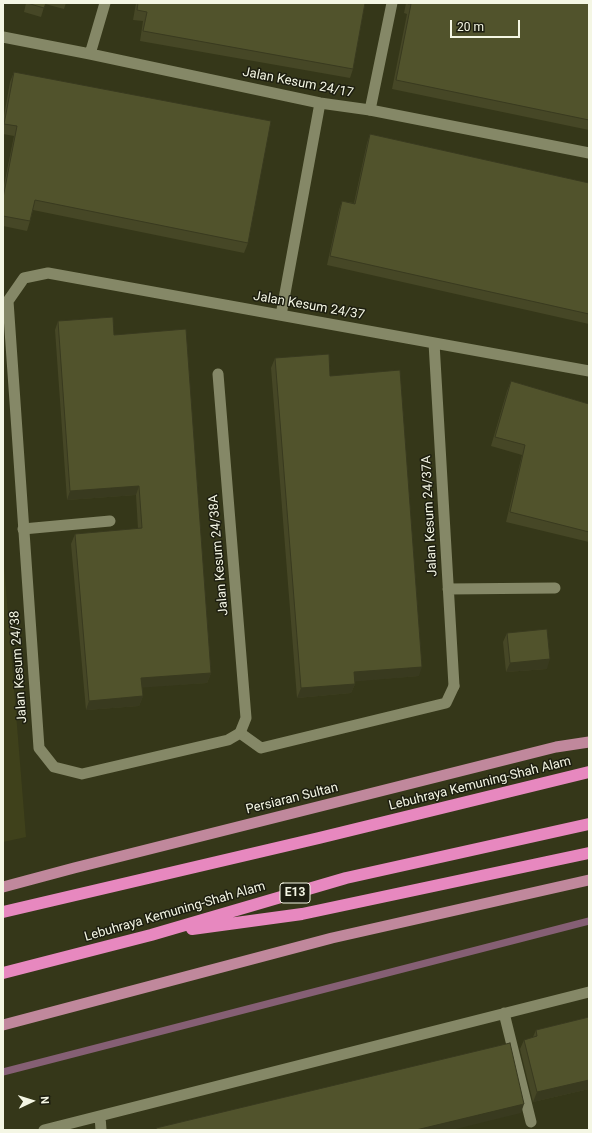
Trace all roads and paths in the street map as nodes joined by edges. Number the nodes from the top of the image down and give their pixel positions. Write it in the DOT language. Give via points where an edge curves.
graph roads {
  1 [pos="105,3"];
  2 [pos="392,3"];
  3 [pos="3,37"];
  4 [pos="90,54"];
  5 [pos="320,103"];
  6 [pos="370,110"];
  7 [pos="589,153"];
  8 [pos="24,278"];
  9 [pos="281,315"];
  10 [pos="434,343"];
  11 [pos="589,371"];
  12 [pos="218,374"];
  13 [pos="110,521"];
  14 [pos="23,529"];
  15 [pos="555,588"];
  16 [pos="448,589"];
  17 [pos="240,733"];
  18 [pos="589,736"];
  19 [pos="589,742"];
  20 [pos="556,747"];
  21 [pos="589,772"];
  22 [pos="589,824"];
  23 [pos="589,853"];
  24 [pos="589,880"];
  25 [pos="3,887"];
  26 [pos="3,912"];
  27 [pos="151,935"];
  28 [pos="3,973"];
  29 [pos="589,992"];
  30 [pos="504,1013"];
  31 [pos="3,1025"];
  32 [pos="100,1116"];
  33 [pos="531,1122"];
  34 [pos="44,1130"];
  35 [pos="102,1130"];
  1 -- 4 [label="street"];
  2 -- 6 [label="street"];
  3 -- 4 [label="street, Jalan Kesum 24/17"];
  4 -- 5 [label="street, Jalan Kesum 24/17"];
  5 -- 6 [label="street, Jalan Kesum 24/17"];
  5 -- 9 [label="street"];
  6 -- 7 [label="street, Jalan Kesum 24/17"];
  8 -- 9 [label="street, Jalan Kesum 24/37" via="48,273"];
  8 -- 14 [label="street, Jalan Kesum 24/38" via="8,301"];
  9 -- 10 [label="street, Jalan Kesum 24/37"];
  10 -- 11 [label="street, Jalan Kesum 24/37"];
  10 -- 16 [label="street, Jalan Kesum 24/37A"];
  12 -- 17 [label="street, Jalan Kesum 24/38A" via="246,718"];
  13 -- 14 [label="street"];
  14 -- 17 [label="street, Jalan Kesum 24/38" via="39,748 54,767 82,774 228,740"];
  15 -- 16 [label="street"];
  16 -- 17 [label="street, Jalan Kesum 24/37A" via="454,686 446,703 261,748"];
  18 -- 20 [label="main road"];
  19 -- 20 [label="main road, Persiaran Sultan"];
  20 -- 25 [label="main road, Persiaran Sultan"];
  21 -- 26 [label="highway, Lebuhraya Kemuning-Shah Alam"];
  22 -- 27 [label="highway, Lebuhraya Kemuning-Shah Alam / E13" via="346,878"];
  23 -- 27 [label="highway" via="302,914"];
  24 -- 31 [label="main road" via="332,938"];
  27 -- 28 [label="highway, Lebuhraya Kemuning-Shah Alam / E13"];
  29 -- 30 [label="street"];
  30 -- 32 [label="street"];
  30 -- 33 [label="street"];
  32 -- 34 [label="street"];
  32 -- 35 [label="street"];
}
